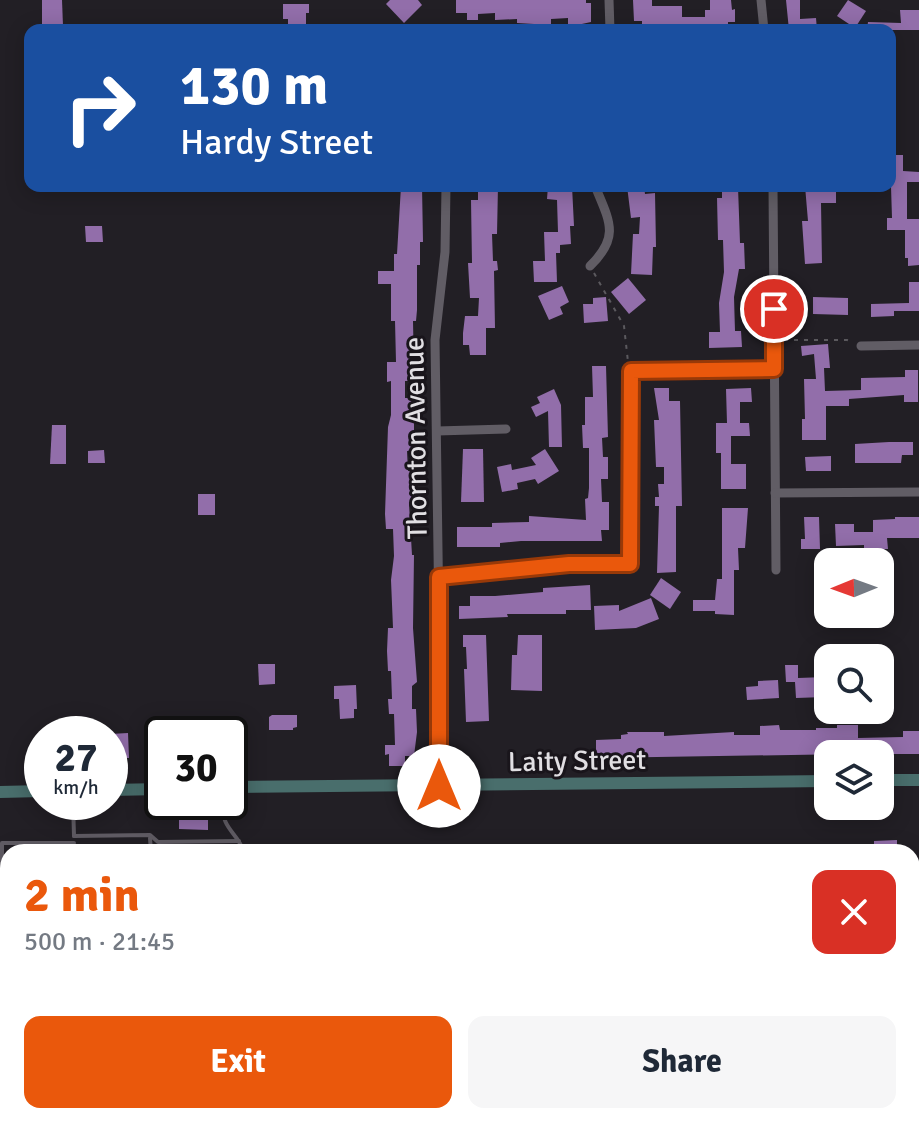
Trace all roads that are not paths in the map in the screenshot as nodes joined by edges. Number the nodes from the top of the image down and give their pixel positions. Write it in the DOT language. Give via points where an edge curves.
graph roads {
  1 [pos="609,0"];
  2 [pos="761,0"];
  3 [pos="610,24"];
  4 [pos="763,24"];
  5 [pos="446,192"];
  6 [pos="598,192"];
  7 [pos="773,192"];
  8 [pos="590,266"];
  9 [pos="919,345"];
  10 [pos="861,346"];
  11 [pos="774,369"];
  12 [pos="506,429"];
  13 [pos="437,431"];
  14 [pos="919,492"];
  15 [pos="775,493"];
  16 [pos="776,570"];
  17 [pos="439,577"];
  18 [pos="894,780"];
  19 [pos="919,780"];
  20 [pos="814,781"];
  21 [pos="439,786"];
  22 [pos="248,787"];
  23 [pos="24,791"];
  24 [pos="0,792"];
  25 [pos="74,820"];
  26 [pos="224,820"];
  27 [pos="150,835"];
  28 [pos="74,836"];
  29 [pos="239,841"];
  30 [pos="74,843"];
  31 [pos="2,844"];
  32 [pos="151,844"];
  33 [pos="240,844"];
  1 -- 3 [label="street"];
  2 -- 4 [label="street"];
  5 -- 13 [label="street, Thornton Avenue" via="435,340"];
  6 -- 8 [label="street" via="609,241"];
  7 -- 11 [label="street"];
  9 -- 10 [label="street"];
  11 -- 15 [label="street"];
  11 -- 17 [label="street" via="631,371 630,564 569,564"];
  12 -- 13 [label="street"];
  13 -- 17 [label="street, Thornton Avenue"];
  14 -- 15 [label="street"];
  15 -- 16 [label="street"];
  17 -- 21 [label="street, Thornton Avenue"];
  18 -- 19 [label="street"];
  20 -- 21 [label="street, Laity Street"];
  21 -- 22 [label="street, Laity Street"];
  23 -- 24 [label="street"];
  25 -- 28 [label="lane"];
  26 -- 29 [label="lane"];
  27 -- 28 [label="lane"];
  27 -- 29 [label="lane" via="158,842"];
  27 -- 32 [label="lane"];
  28 -- 30 [label="lane"];
  29 -- 33 [label="lane"];
  30 -- 31 [label="lane"];
}
